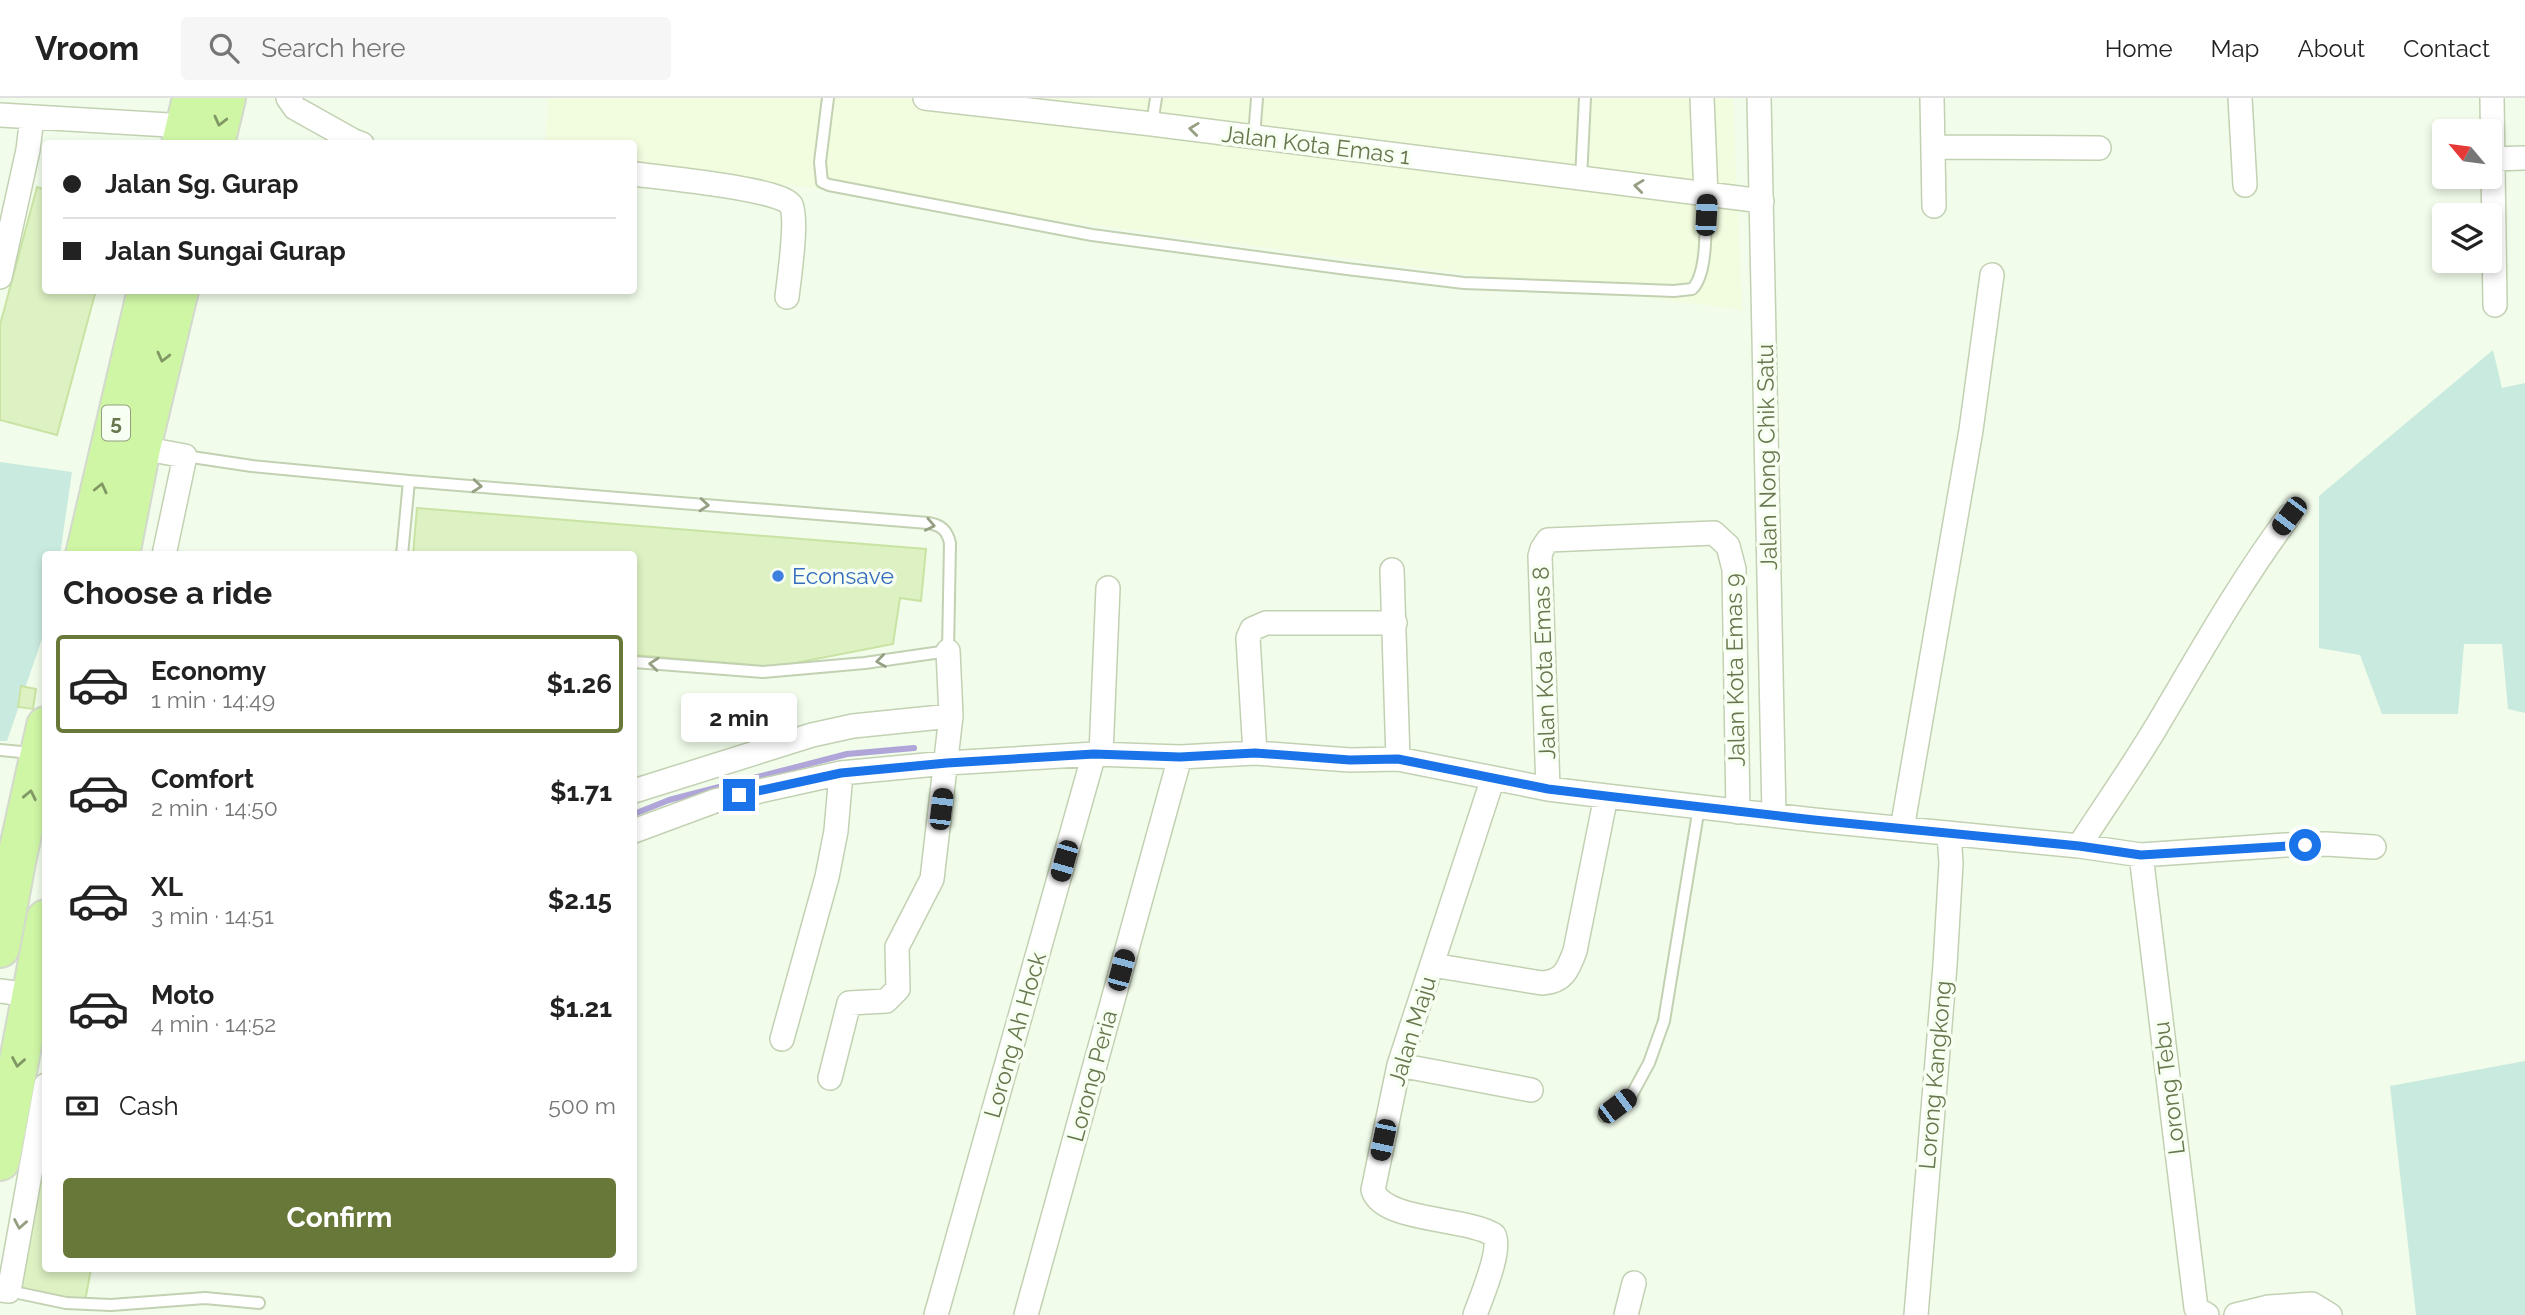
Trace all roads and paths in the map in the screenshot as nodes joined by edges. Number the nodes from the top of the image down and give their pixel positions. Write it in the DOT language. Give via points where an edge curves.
graph roads {
  1 [pos="226,98"];
  2 [pos="288,98"];
  3 [pos="828,98"];
  4 [pos="925,98"];
  5 [pos="1156,98"];
  6 [pos="1257,98"];
  7 [pos="1585,98"];
  8 [pos="1702,98"];
  9 [pos="1759,98"];
  10 [pos="1932,98"];
  11 [pos="2240,98"];
  12 [pos="2491,98"];
  13 [pos="1047,105"];
  14 [pos="0,115"];
  15 [pos="32,117"];
  16 [pos="2491,119"];
  17 [pos="1152,124"];
  18 [pos="193,128"];
  19 [pos="1254,137"];
  20 [pos="352,140"];
  21 [pos="1933,147"];
  22 [pos="2099,148"];
  23 [pos="2525,158"];
  24 [pos="2502,159"];
  25 [pos="637,174"];
  26 [pos="1581,179"];
  27 [pos="2245,185"];
  28 [pos="2492,189"];
  29 [pos="1706,195"];
  30 [pos="1762,201"];
  31 [pos="1934,206"];
  32 [pos="1992,275"];
  33 [pos="0,277"];
  34 [pos="146,294"];
  35 [pos="178,294"];
  36 [pos="787,297"];
  37 [pos="2495,305"];
  38 [pos="141,448"];
  39 [pos="184,456"];
  40 [pos="409,481"];
  41 [pos="2289,516"];
  42 [pos="1548,540"];
  43 [pos="86,551"];
  44 [pos="121,551"];
  45 [pos="164,551"];
  46 [pos="402,551"];
  47 [pos="1392,570"];
  48 [pos="1108,588"];
  49 [pos="1395,623"];
  50 [pos="948,651"];
  51 [pos="637,662"];
  52 [pos="951,716"];
  53 [pos="42,740"];
  54 [pos="0,750"];
  55 [pos="1255,753"];
  56 [pos="1098,754"];
  57 [pos="1180,757"];
  58 [pos="1398,759"];
  59 [pos="947,763"];
  60 [pos="841,773"];
  61 [pos="1493,778"];
  62 [pos="1548,789"];
  63 [pos="637,790"];
  64 [pos="1606,796"];
  65 [pos="1699,807"];
  66 [pos="1738,812"];
  67 [pos="1774,815"];
  68 [pos="1902,829"];
  69 [pos="637,830"];
  70 [pos="1949,834"];
  71 [pos="33,837"];
  72 [pos="2079,846"];
  73 [pos="2374,847"];
  74 [pos="2141,855"];
  75 [pos="42,929"];
  76 [pos="0,948"];
  77 [pos="1432,965"];
  78 [pos="15,993"];
  79 [pos="782,1039"];
  80 [pos="1399,1065"];
  81 [pos="830,1078"];
  82 [pos="1531,1090"];
  83 [pos="42,1095"];
  84 [pos="1604,1116"];
  85 [pos="14,1168"];
  86 [pos="0,1172"];
  87 [pos="1634,1283"];
  88 [pos="4,1290"];
  89 [pos="259,1303"];
  90 [pos="936,1315"];
  91 [pos="1026,1315"];
  92 [pos="1475,1315"];
  93 [pos="1626,1315"];
  94 [pos="1916,1315"];
  95 [pos="2207,1315"];
  96 [pos="2236,1315"];
  97 [pos="2330,1315"];
  1 -- 18 [label="highway, one-way"];
  2 -- 20 [label="street" via="295,108"];
  3 -- 29 [label="lane" via="820,162 822,182 829,185 1092,235 1464,283 1692,289 1704,254"];
  4 -- 13 [label="street, Jalan Kota Emas 1"];
  5 -- 17 [label="lane"];
  6 -- 19 [label="lane"];
  7 -- 26 [label="lane"];
  8 -- 29 [label="street"];
  9 -- 30 [label="street, Jalan Nong Chik Satu"];
  10 -- 21 [label="street"];
  11 -- 27 [label="street"];
  12 -- 16 [label="street"];
  13 -- 17 [label="street, Jalan Kota Emas 1"];
  14 -- 15 [label="street"];
  15 -- 18 [label="street"];
  15 -- 33 [label="street"];
  19 -- 17 [label="street, Jalan Kota Emas 1, one-way"];
  19 -- 26 [label="street, Jalan Kota Emas 1"];
  21 -- 22 [label="street"];
  21 -- 31 [label="street"];
  23 -- 24 [label="street"];
  25 -- 36 [label="street" via="765,192 788,201 793,209 793,232"];
  29 -- 26 [label="street, Jalan Kota Emas 1, one-way"];
  28 -- 37 [label="street"];
  29 -- 30 [label="street, Jalan Kota Emas 1"];
  30 -- 67 [label="street, Jalan Nong Chik Satu"];
  32 -- 68 [label="street" via="1971,430"];
  43 -- 34 [label="highway, 5, one-way"];
  35 -- 38 [label="highway, 5, one-way"];
  38 -- 39 [label="street"];
  38 -- 44 [label="highway, 5"];
  39 -- 40 [label="lane"];
  39 -- 45 [label="street"];
  40 -- 46 [label="lane"];
  40 -- 50 [label="lane, one-way" via="934,524 947,532 950,543"];
  41 -- 72 [label="street" via="2267,544"];
  42 -- 62 [label="street, Jalan Kota Emas 8" via="1540,556"];
  42 -- 66 [label="street, Jalan Kota Emas 9" via="1714,533 1728,546 1734,569"];
  47 -- 49 [label="street"];
  48 -- 56 [label="street, Lorong Ah Hock"];
  49 -- 55 [label="street" via="1266,623 1252,629 1248,638"];
  49 -- 58 [label="street"];
  50 -- 51 [label="lane, one-way" via="763,672"];
  50 -- 52 [label="street"];
  52 -- 59 [label="street"];
  52 -- 63 [label="street" via="811,735"];
  53 -- 54 [label="lane"];
  71 -- 53 [label="highway, one-way"];
  55 -- 57 [label="street"];
  55 -- 58 [label="street"];
  56 -- 57 [label="street"];
  56 -- 59 [label="street"];
  56 -- 90 [label="street, Lorong Ah Hock"];
  57 -- 91 [label="street, Lorong Peria"];
  58 -- 61 [label="street"];
  59 -- 60 [label="street"];
  59 -- 81 [label="street" via="932,879 897,947 898,989 886,1001 849,1003"];
  60 -- 69 [label="street" via="715,801"];
  60 -- 79 [label="street" via="827,877"];
  61 -- 62 [label="street"];
  61 -- 77 [label="street, Jalan Maju"];
  62 -- 64 [label="street"];
  64 -- 65 [label="street"];
  64 -- 77 [label="street, Jalan Maju" via="1575,951 1561,979 1542,984"];
  65 -- 66 [label="street"];
  65 -- 84 [label="lane" via="1664,1021 1631,1096"];
  66 -- 67 [label="street"];
  67 -- 68 [label="street"];
  68 -- 70 [label="street"];
  70 -- 72 [label="street"];
  70 -- 94 [label="street, Lorong Kangkong" via="1945,965"];
  71 -- 76 [label="highway"];
  72 -- 74 [label="street"];
  73 -- 74 [label="street" via="2285,845"];
  74 -- 95 [label="street, Lorong Tebu" via="2196,1308"];
  75 -- 78 [label="highway"];
  77 -- 80 [label="street, Jalan Maju"];
  78 -- 85 [label="highway, one-way"];
  80 -- 82 [label="street"];
  80 -- 92 [label="street, Jalan Maju" via="1373,1191 1392,1209 1470,1226 1496,1239"];
  83 -- 85 [label="street"];
  85 -- 86 [label="street"];
  85 -- 88 [label="street, one-way"];
  87 -- 93 [label="street"];
  88 -- 89 [label="lane" via="66,1303 111,1305 205,1298"];
  96 -- 97 [label="street" via="2312,1304"];
}
